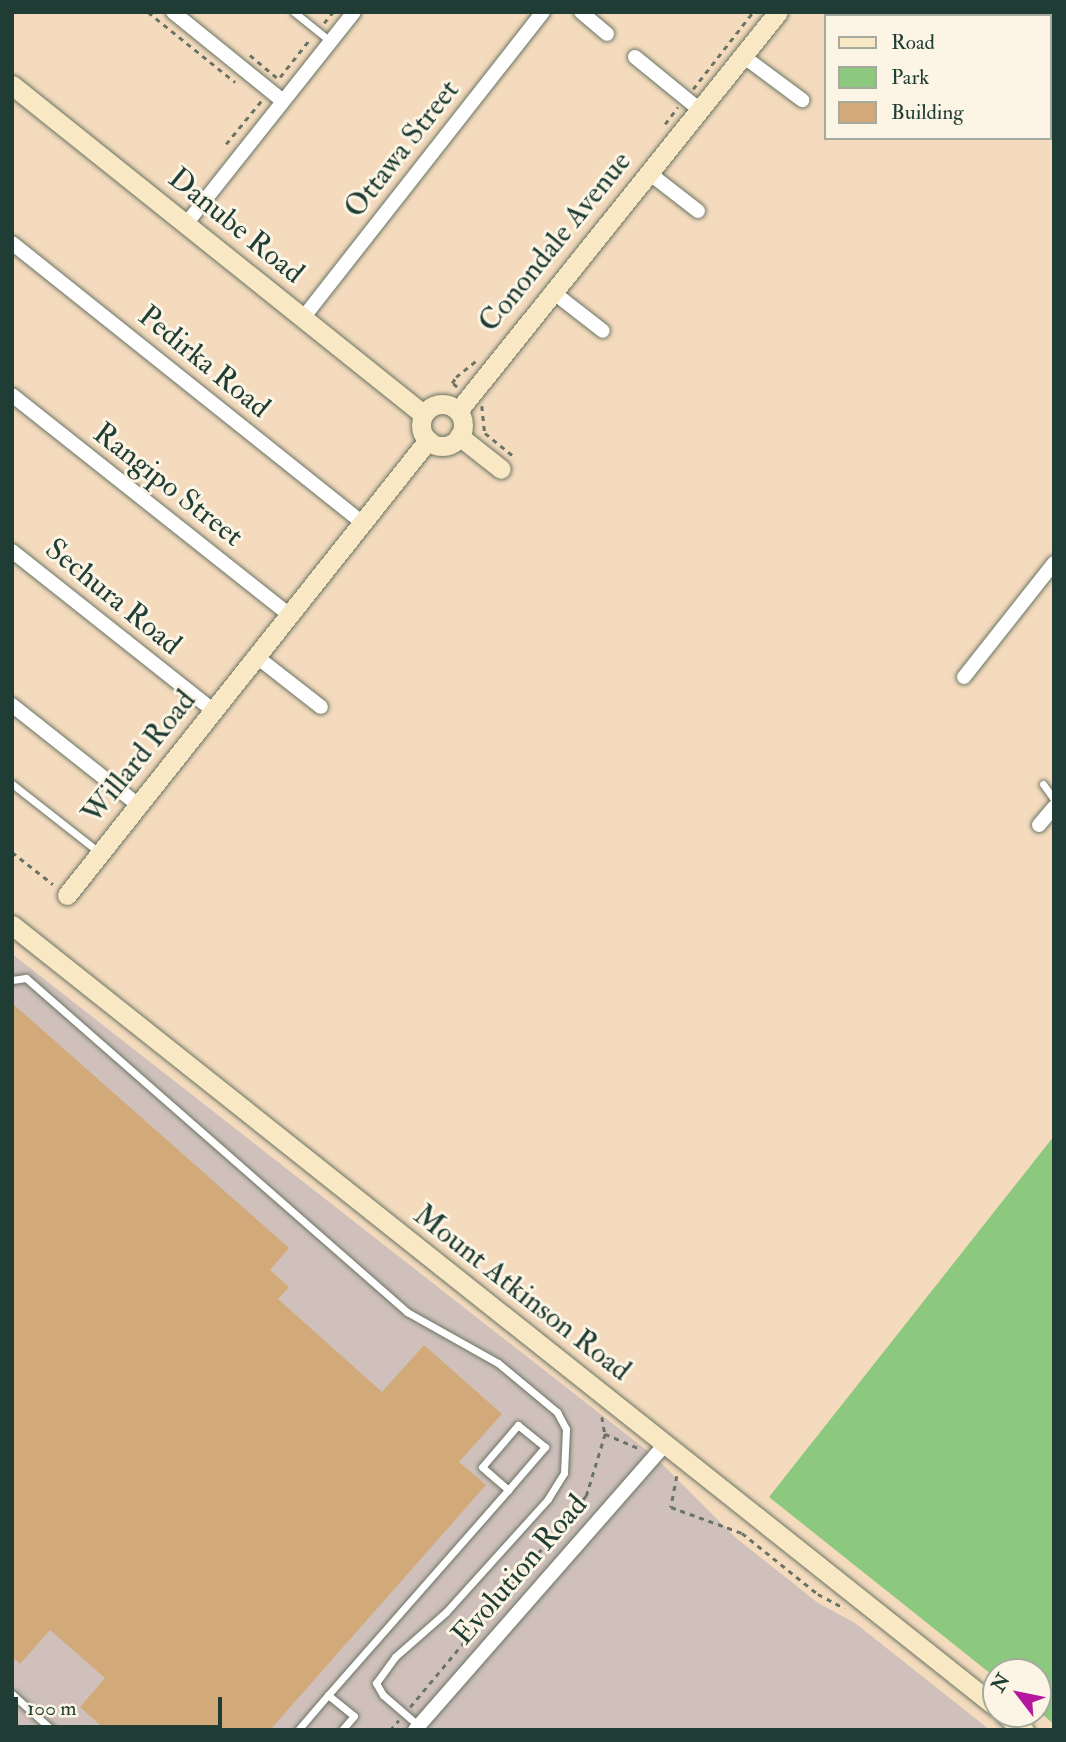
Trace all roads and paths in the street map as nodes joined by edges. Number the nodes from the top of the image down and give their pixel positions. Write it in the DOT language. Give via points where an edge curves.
graph roads {
  1 [pos="148,12"];
  2 [pos="173,12"];
  3 [pos="294,12"];
  4 [pos="333,12"];
  5 [pos="354,12"];
  6 [pos="543,12"];
  7 [pos="582,12"];
  8 [pos="778,12"];
  9 [pos="317,31"];
  10 [pos="607,34"];
  11 [pos="331,42"];
  12 [pos="743,56"];
  13 [pos="635,57"];
  14 [pos="280,77"];
  15 [pos="240,86"];
  16 [pos="15,94"];
  17 [pos="250,94"];
  18 [pos="802,100"];
  19 [pos="283,101"];
  20 [pos="260,102"];
  21 [pos="700,110"];
  22 [pos="649,173"];
  23 [pos="698,211"];
  24 [pos="186,224"];
  25 [pos="12,243"];
  26 [pos="554,292"];
  27 [pos="303,318"];
  28 [pos="603,331"];
  29 [pos="12,395"];
  30 [pos="484,408"];
  31 [pos="458,411"];
  32 [pos="424,415"];
  33 [pos="459,436"];
  34 [pos="428,440"];
  35 [pos="507,462"];
  36 [pos="363,523"];
  37 [pos="12,551"];
  38 [pos="1054,564"];
  39 [pos="290,615"];
  40 [pos="257,657"];
  41 [pos="964,677"];
  42 [pos="12,705"];
  43 [pos="321,708"];
  44 [pos="214,711"];
  45 [pos="12,784"];
  46 [pos="1044,784"];
  47 [pos="1054,799"];
  48 [pos="138,805"];
  49 [pos="1054,807"];
  50 [pos="1040,825"];
  51 [pos="12,852"];
  52 [pos="100,853"];
  53 [pos="66,895"];
  54 [pos="12,925"];
  55 [pos="12,979"];
  56 [pos="606,1434"];
  57 [pos="665,1444"];
  58 [pos="508,1490"];
  59 [pos="12,1694"];
  60 [pos="328,1695"];
  61 [pos="982,1696"];
  62 [pos="404,1714"];
  63 [pos="417,1728"];
  64 [pos="52,1730"];
  65 [pos="298,1730"];
  66 [pos="342,1730"];
  67 [pos="390,1730"];
  1 -- 15 [label="path"];
  2 -- 19 [label="street"];
  3 -- 9 [label="lane"];
  4 -- 9 [label="path"];
  5 -- 11 [label="street"];
  6 -- 27 [label="street, Ottawa Street"];
  7 -- 10 [label="street"];
  8 -- 12 [label="street, Conondale Avenue"];
  9 -- 11 [label="lane"];
  9 -- 14 [label="path"];
  11 -- 19 [label="street"];
  12 -- 18 [label="street"];
  12 -- 21 [label="street, Conondale Avenue"];
  13 -- 21 [label="street"];
  16 -- 24 [label="street, Danube Road"];
  17 -- 20 [label="path"];
  19 -- 24 [label="street"];
  21 -- 22 [label="street, Conondale Avenue"];
  22 -- 23 [label="street"];
  22 -- 26 [label="street, Conondale Avenue"];
  24 -- 27 [label="street, Danube Road"];
  25 -- 36 [label="street, Pedirka Road"];
  26 -- 28 [label="street"];
  26 -- 31 [label="street, Conondale Avenue"];
  27 -- 32 [label="street, Danube Road"];
  29 -- 39 [label="street, Rangipo Street"];
  30 -- 35 [label="path" via="485,433"];
  31 -- 32 [label="street" via="440,404"];
  31 -- 33 [label="street"];
  32 -- 34 [label="street" via="421,428"];
  33 -- 34 [label="street" via="441,445"];
  33 -- 35 [label="street"];
  34 -- 36 [label="street, Willard Road"];
  36 -- 39 [label="street, Willard Road"];
  37 -- 44 [label="street, Sechura Road"];
  38 -- 41 [label="street"];
  39 -- 40 [label="street, Willard Road"];
  40 -- 43 [label="street"];
  40 -- 44 [label="street, Willard Road"];
  42 -- 48 [label="street"];
  44 -- 48 [label="street, Willard Road"];
  45 -- 52 [label="lane"];
  46 -- 47 [label="lane"];
  48 -- 52 [label="street, Willard Road"];
  49 -- 50 [label="street"];
  51 -- 53 [label="path"];
  52 -- 53 [label="street, Willard Road"];
  54 -- 57 [label="street, Mount Atkinson Road"];
  55 -- 62 [label="lane" via="26,978 407,1312 498,1363 557,1412 566,1429 564,1473 548,1499 376,1683"];
  56 -- 62 [label="path" via="586,1496"];
  57 -- 61 [label="street, Mount Atkinson Road"];
  57 -- 63 [label="street, Evolution Road"];
  58 -- 58 [label="lane" via="482,1467 518,1425 545,1447"];
  58 -- 60 [label="lane"];
  59 -- 64 [label="lane"];
  60 -- 65 [label="lane"];
  60 -- 66 [label="lane" via="354,1716"];
  62 -- 63 [label="lane"];
  62 -- 67 [label="path"];
}
